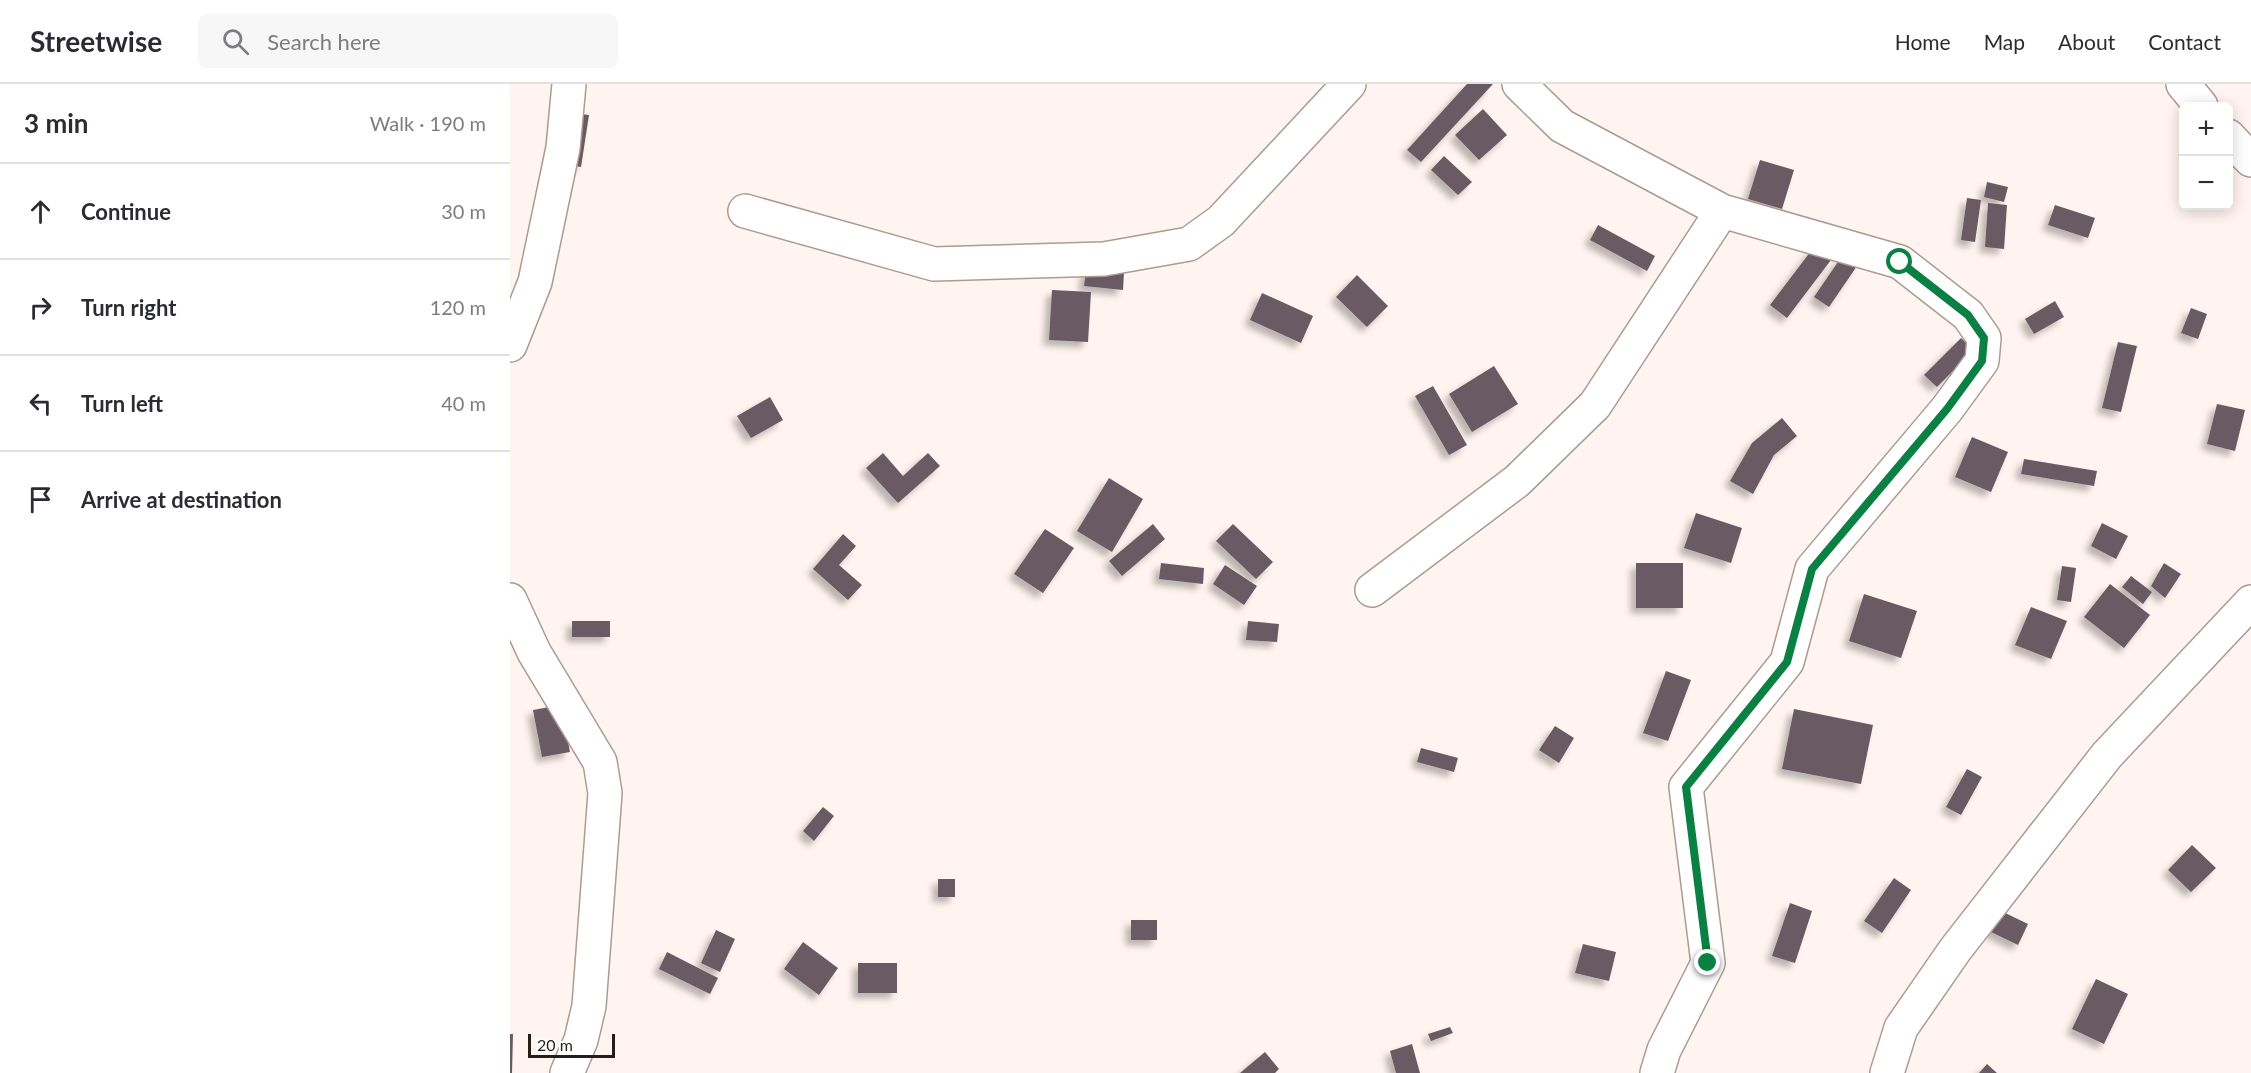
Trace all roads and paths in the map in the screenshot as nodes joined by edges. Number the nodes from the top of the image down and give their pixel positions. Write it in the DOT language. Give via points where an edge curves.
graph roads {
  1 [pos="568,84"];
  2 [pos="1349,84"];
  3 [pos="1518,84"];
  4 [pos="2183,84"];
  5 [pos="2197,102"];
  6 [pos="2233,140"];
  7 [pos="2251,160"];
  8 [pos="745,211"];
  9 [pos="1722,211"];
  10 [pos="510,345"];
  11 [pos="1372,590"];
  12 [pos="510,600"];
  13 [pos="2251,602"];
  14 [pos="567,1073"];
  15 [pos="1656,1073"];
  16 [pos="1887,1073"];
  1 -- 10 [label="street" via="563,148 535,282"];
  2 -- 8 [label="street" via="1221,221 1189,244 1104,259 934,264"];
  3 -- 9 [label="street" via="1562,126"];
  4 -- 5 [label="street"];
  6 -- 7 [label="street"];
  9 -- 11 [label="street" via="1595,405 1517,481"];
  9 -- 15 [label="street" via="1900,262 1968,315 1984,338 1982,361 1954,399 1812,569 1787,662 1686,787 1708,963"];
  12 -- 14 [label="street" via="534,652 600,762 605,793 589,1006 581,1040"];
  13 -- 16 [label="street" via="2107,755 1955,950 1902,1028"];
}
